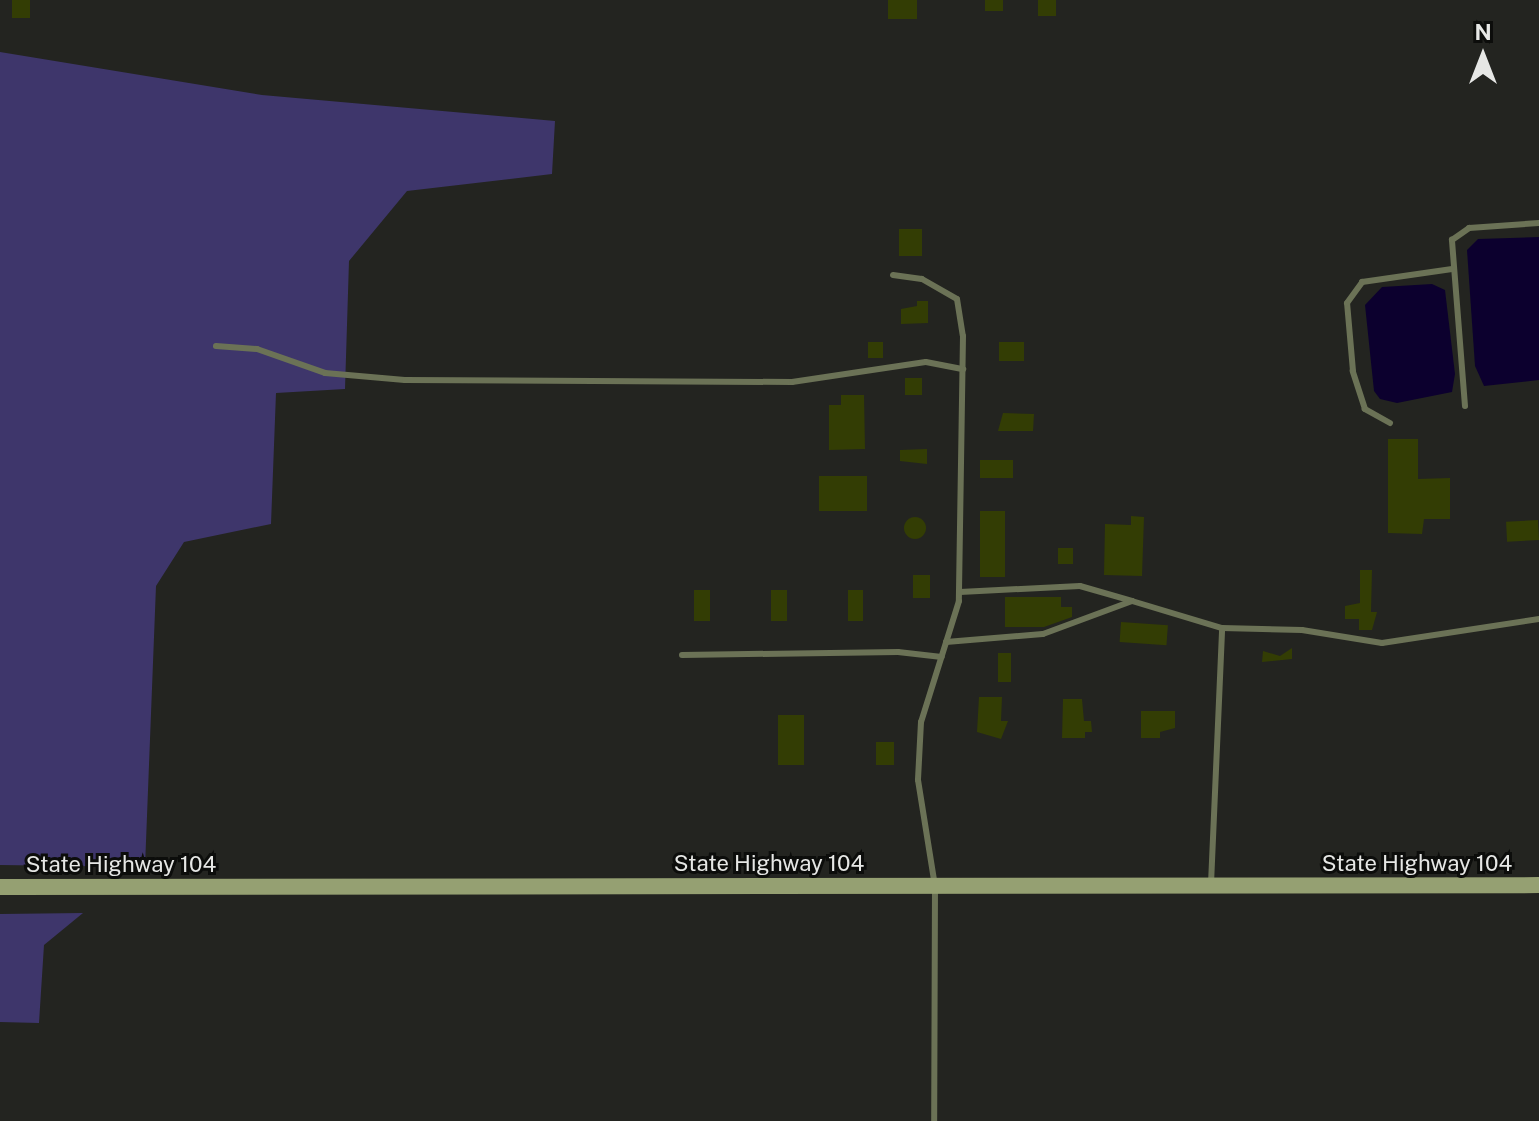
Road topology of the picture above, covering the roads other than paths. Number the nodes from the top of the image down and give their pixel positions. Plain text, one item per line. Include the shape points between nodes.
1 (1539, 223) edge
2 (1452, 269) junction
3 (893, 275) dead end
4 (216, 346) dead end
5 (963, 369) junction
6 (1465, 406) dead end
7 (1390, 423) dead end
8 (960, 592) junction
9 (1132, 601) junction
10 (1539, 619) edge
11 (1222, 628) junction
12 (946, 642) junction
13 (682, 655) dead end
14 (942, 657) junction
15 (1539, 885) edge
16 (935, 886) junction
17 (1211, 886) junction
18 (0, 887) edge
19 (934, 1121) edge

1 - 2 lane via 1469,228 1452,240
2 - 6 lane
2 - 7 lane via 1362,282 1347,303 1353,371 1365,409
3 - 5 lane via 922,279 957,299
4 - 5 lane via 257,349 325,373 405,380 792,382 926,362
5 - 8 lane
8 - 9 lane via 1080,586
8 - 12 lane
9 - 11 lane
9 - 12 lane via 1043,634
10 - 11 lane via 1382,643 1302,630
11 - 17 lane
12 - 14 lane
13 - 14 lane via 898,652
14 - 16 lane via 921,722 918,780
15 - 17 main road, State Highway 104
16 - 17 main road, State Highway 104
16 - 18 main road, State Highway 104
16 - 19 lane

